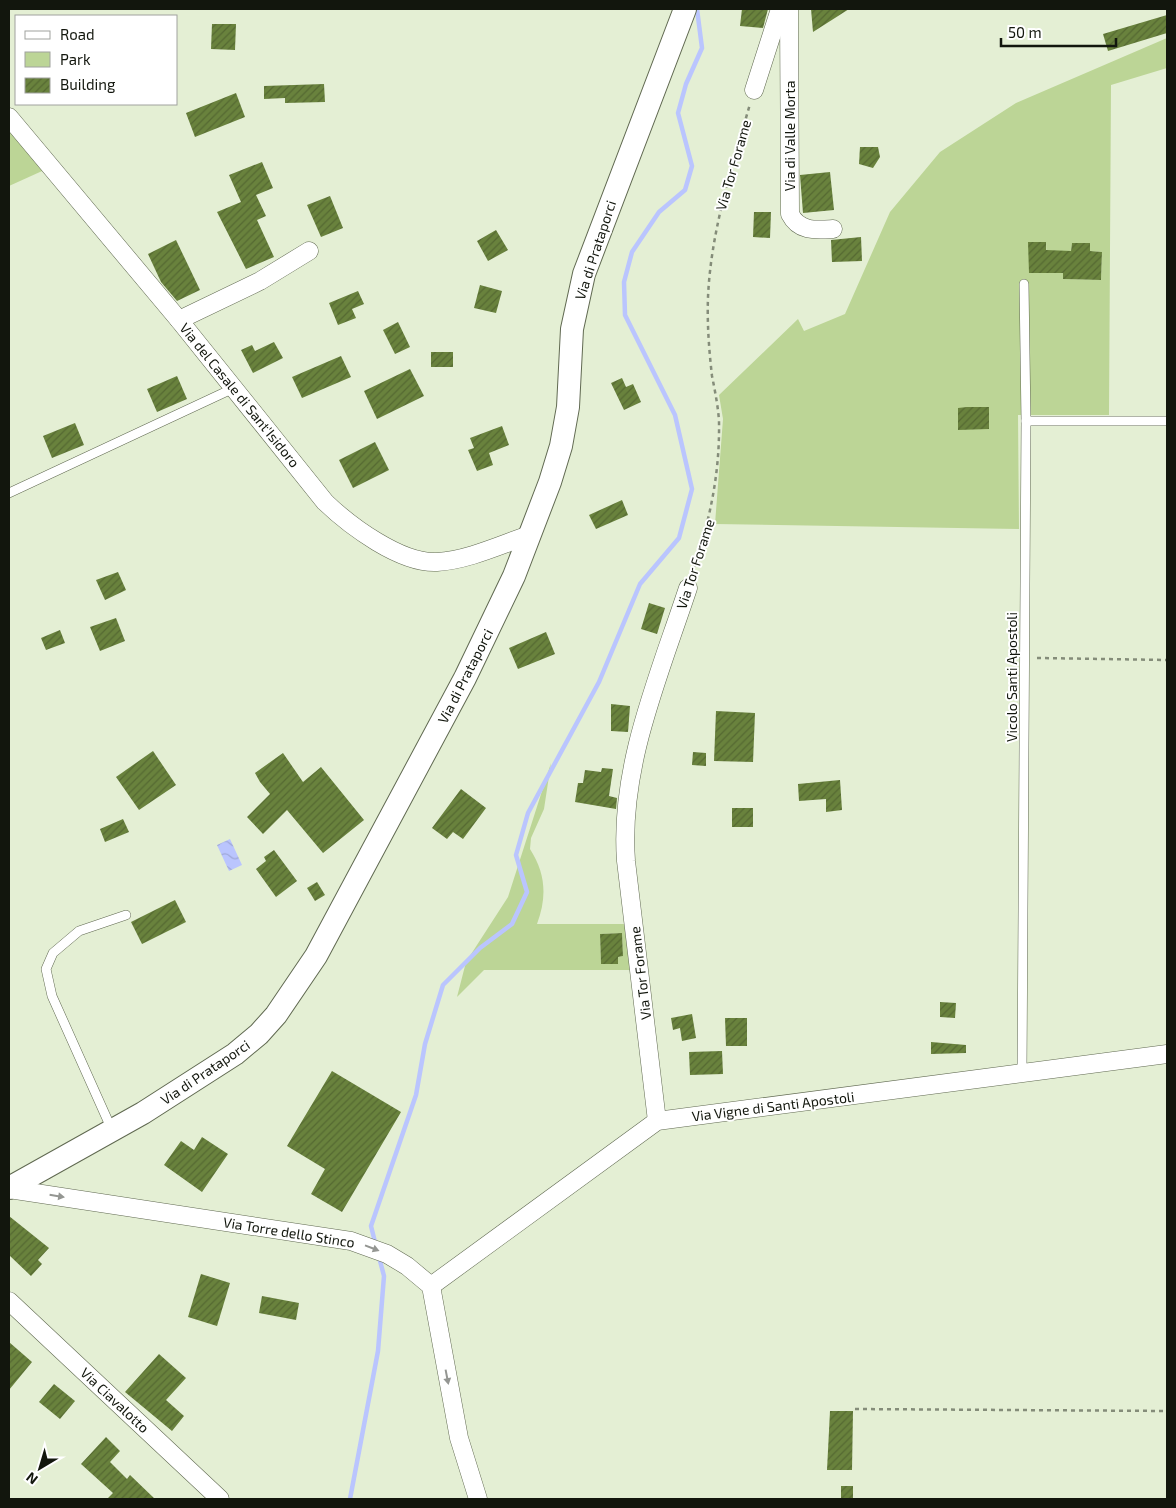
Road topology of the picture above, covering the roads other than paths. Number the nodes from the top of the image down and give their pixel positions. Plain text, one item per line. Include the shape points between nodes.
1 (684, 9) edge
2 (780, 9) edge
3 (789, 9) edge
4 (754, 90) road end
5 (9, 117) edge
6 (833, 229) dead end
7 (309, 252) dead end
8 (1024, 284) dead end
9 (179, 320) junction
10 (234, 388) junction
11 (1167, 421) edge
12 (1026, 422) junction
13 (9, 493) edge
14 (529, 536) junction
15 (688, 588) road end
16 (126, 915) dead end
17 (1167, 1054) edge
18 (1022, 1074) junction
19 (657, 1121) junction
20 (112, 1130) junction
21 (9, 1188) edge
22 (431, 1286) junction
23 (9, 1301) edge
24 (220, 1499) edge
25 (478, 1499) edge

1 - 14 street, Via di Prataporci via 584,274 572,329 563,437
2 - 4 street
3 - 6 street, Via di Valle Morta via 790,214 805,228
5 - 9 street, Via del Casale di Sant'Isidoro
7 - 9 street via 260,281
8 - 12 lane, Vicolo Santi Apostoli
9 - 10 street, Via del Casale di Sant'Isidoro
10 - 13 lane
10 - 14 street, Via del Casale di Sant'Isidoro via 325,502 356,528 399,553 426,562 446,561
11 - 12 lane
12 - 18 lane, Vicolo Santi Apostoli
14 - 20 street, Via di Prataporci via 505,597 473,662 324,942 294,992 259,1034 235,1054
15 - 19 street, Via Tor Forame via 637,743 625,827 626,861
16 - 20 lane via 79,930 53,953 46,969 52,996
17 - 18 street, Via Vigne di Santi Apostoli
18 - 19 street, Via Vigne di Santi Apostoli
19 - 22 street, Via Vigne di Santi Apostoli
20 - 21 street, Via di Prataporci
21 -> 22 street, Via Torre dello Stinco via 351,1241 388,1254
22 -> 25 street via 459,1438
23 - 24 street, Via Ciavalotto

